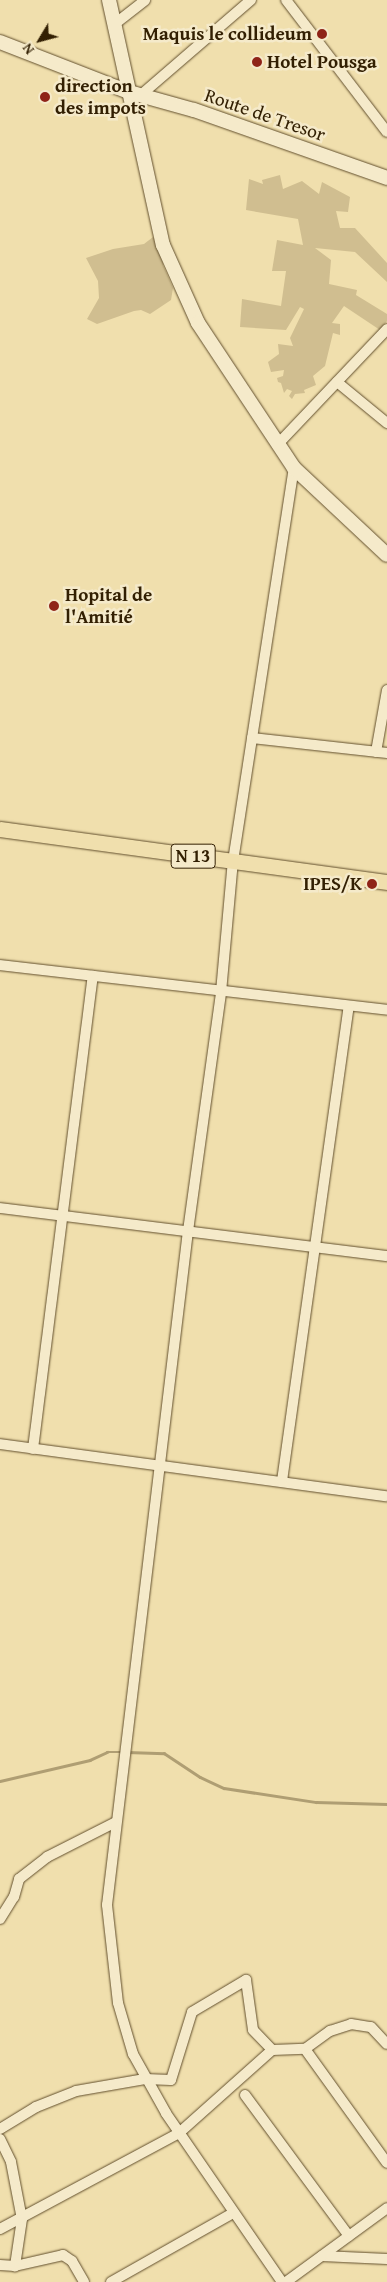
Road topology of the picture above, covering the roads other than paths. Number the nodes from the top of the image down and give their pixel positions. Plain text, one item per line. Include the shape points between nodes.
1 (110, 0) edge
2 (145, 0) edge
3 (251, 0) edge
4 (286, 0) edge
5 (116, 23) junction
6 (0, 42) edge
7 (135, 93) junction
8 (387, 132) edge
9 (387, 179) edge
10 (387, 329) edge
11 (337, 382) junction
12 (387, 423) edge
13 (277, 445) junction
14 (294, 468) junction
15 (387, 555) edge
16 (387, 690) edge
17 (252, 738) junction
18 (376, 752) junction
19 (387, 753) edge
20 (0, 829) edge
21 (233, 861) junction
22 (387, 882) edge
23 (0, 965) edge
24 (93, 976) junction
25 (221, 992) junction
26 (349, 1007) junction
27 (387, 1010) edge
28 (0, 1208) edge
29 (64, 1215) junction
30 (188, 1231) junction
31 (313, 1247) junction
32 (387, 1256) edge
33 (0, 1444) edge
34 (33, 1448) junction
35 (159, 1463) junction
36 (282, 1481) junction
37 (387, 1496) edge
38 (116, 1822) junction
39 (0, 1920) edge
40 (387, 2044) edge
41 (305, 2049) junction
42 (272, 2050) junction
43 (145, 2079) junction
44 (245, 2095) dead end
45 (0, 2129) edge
46 (180, 2134) junction
47 (0, 2139) edge
48 (387, 2163) edge
49 (387, 2208) edge
50 (233, 2213) junction
51 (22, 2219) junction
52 (0, 2229) edge
53 (349, 2236) junction
54 (322, 2256) junction
55 (387, 2259) edge
56 (0, 2265) edge
57 (15, 2266) junction
58 (84, 2282) edge
59 (111, 2282) edge
60 (282, 2282) edge
61 (286, 2282) edge

1 - 5 street
2 - 5 street
3 - 7 street
4 - 8 street
5 - 7 street
6 - 7 street, Route de Tresor
7 - 9 street, Route de Tresor
7 - 13 street via 164,246 198,323
10 - 11 street
11 - 12 street
11 - 13 street
13 - 14 street
14 - 15 street
14 - 17 street
16 - 18 street
17 - 18 street
17 - 21 street
18 - 19 street
20 - 21 main road, N 13
21 - 22 main road, N 13
21 - 25 street
23 - 24 street
24 - 25 street
24 - 29 street
25 - 26 street
25 - 30 street
26 - 27 street
26 - 31 street
28 - 29 street
29 - 30 street
29 - 34 street
30 - 31 street
30 - 35 street
31 - 32 street
31 - 36 street
33 - 34 street
34 - 35 street
35 - 36 street
35 - 38 street
36 - 37 street
38 - 39 street via 47,1857 19,1879 14,1897
38 - 43 street via 107,1905 112,1966 125,2030
40 - 41 street via 371,2027 351,2024 330,2031
41 - 42 street
41 - 48 street
42 - 43 street via 253,2030 246,1980 192,2012 171,2080
42 - 46 street
43 - 45 street via 76,2091 36,2107
43 - 46 street
44 - 53 street
46 - 50 street
46 - 51 street
47 - 51 street via 11,2162
49 - 53 street
50 - 59 street
50 - 60 street
51 - 52 street
51 - 57 street
53 - 54 street
54 - 55 street
54 - 61 street
56 - 57 street
57 - 58 street via 63,2255 72,2261

